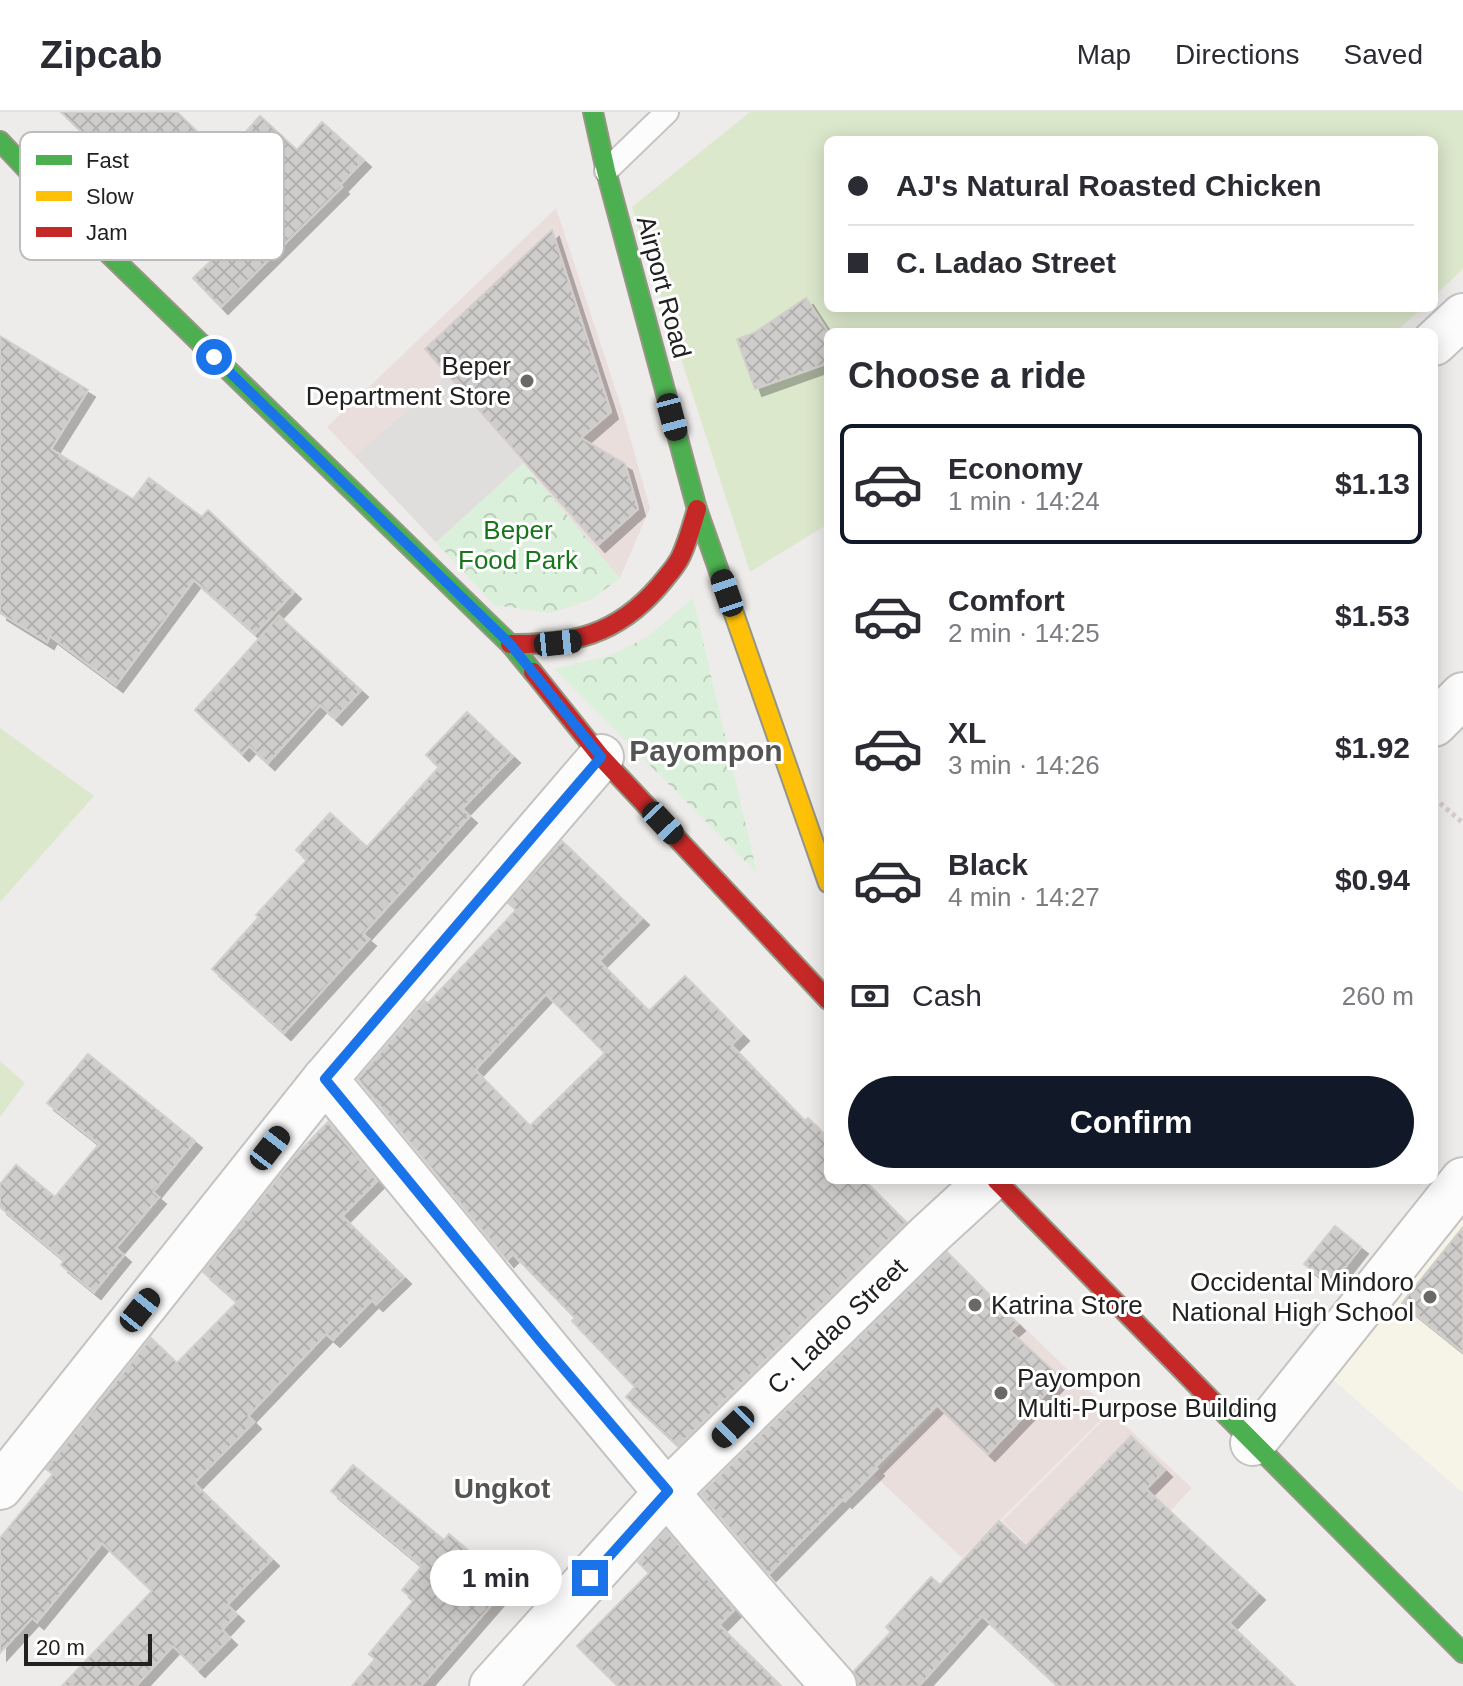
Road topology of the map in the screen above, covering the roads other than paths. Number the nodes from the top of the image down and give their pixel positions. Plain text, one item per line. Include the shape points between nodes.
1 (593, 112) edge
2 (667, 112) edge
3 (0, 141) edge
4 (20, 162) edge
5 (606, 171) junction
6 (115, 260) edge
7 (1463, 316) edge
8 (1438, 339) edge
9 (697, 509) junction
10 (510, 644) junction
11 (1463, 695) edge
12 (1438, 720) edge
13 (601, 757) junction
14 (824, 856) edge
15 (824, 996) edge
16 (325, 1079) junction
17 (1463, 1180) edge
18 (985, 1184) edge
19 (1000, 1184) edge
20 (1253, 1443) junction
21 (0, 1487) edge
22 (668, 1491) junction
23 (1463, 1653) edge
24 (492, 1686) edge
25 (834, 1686) edge

1 - 5 main road, Airport Road
2 - 5 lane
3 - 4 main road
5 - 9 main road, Airport Road
6 - 10 main road
7 - 8 street
9 - 10 main road via 681,559 647,603 580,640
9 - 14 main road, Airport Road
10 - 13 main road
11 - 12 street
13 - 15 main road
13 - 16 street
16 - 21 street
16 - 22 street
17 - 20 street
18 - 22 street, C. Ladao Street
19 - 20 main road
20 - 23 main road
22 - 24 street, C. Ladao Street
22 - 25 street

